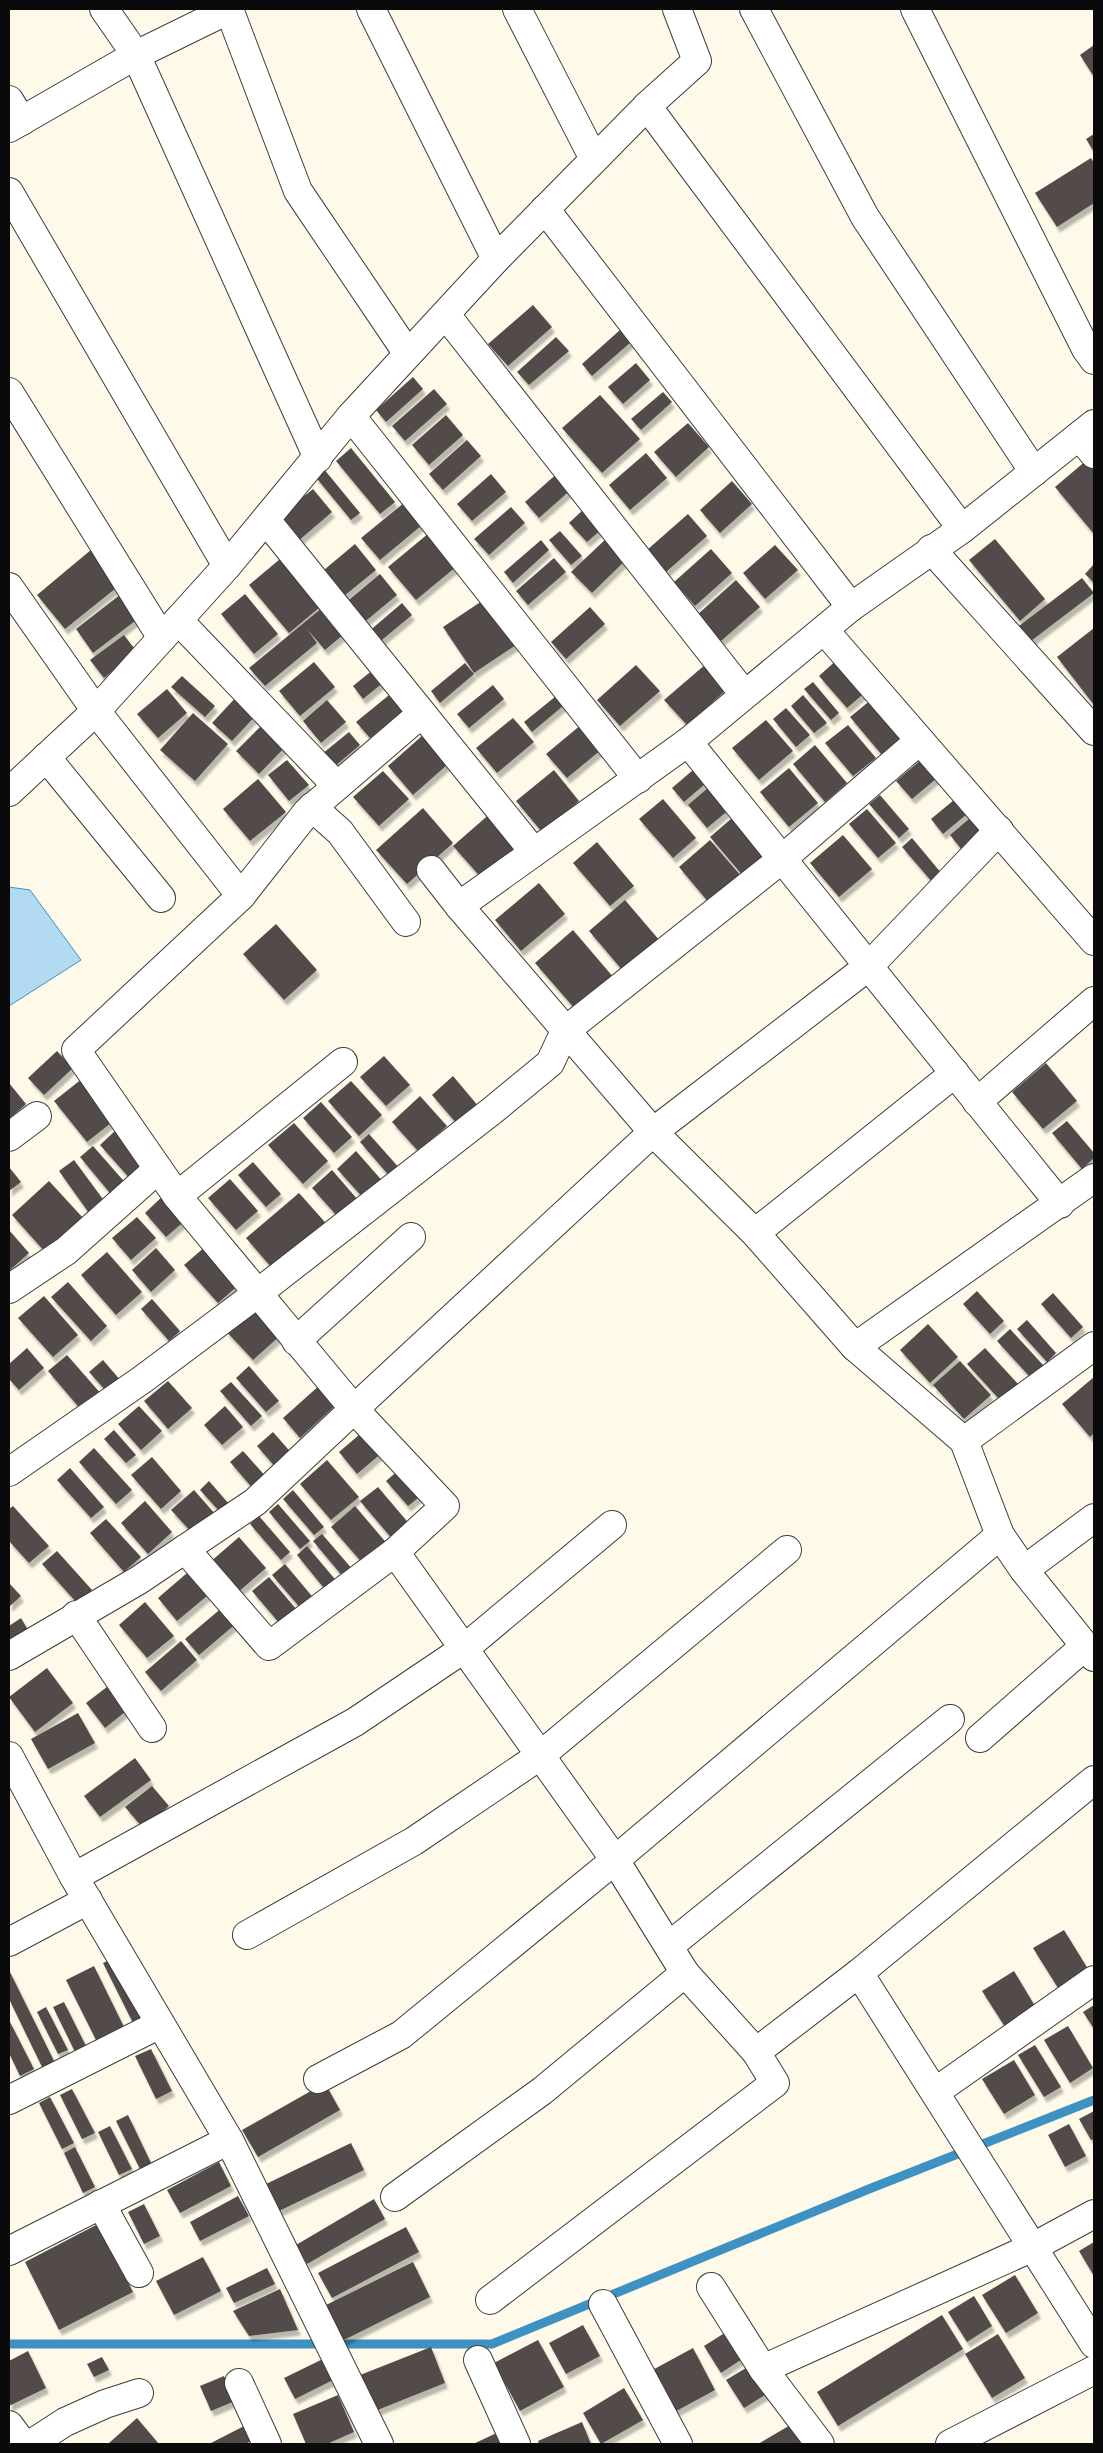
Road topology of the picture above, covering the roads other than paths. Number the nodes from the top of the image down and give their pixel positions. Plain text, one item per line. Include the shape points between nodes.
1 (104, 9) edge
2 (229, 9) edge
3 (371, 9) edge
4 (516, 9) edge
5 (677, 9) edge
6 (754, 9) edge
7 (915, 9) edge
8 (136, 55) junction
9 (647, 106) junction
10 (13, 116) edge
11 (594, 159) junction
12 (9, 192) edge
13 (545, 208) junction
14 (496, 259) junction
15 (446, 315) junction
16 (408, 354) junction
17 (1094, 360) edge
18 (9, 392) edge
19 (351, 416) junction
20 (1089, 438) edge
21 (318, 458) junction
22 (1034, 472) junction
23 (266, 520) junction
24 (962, 529) junction
25 (931, 549) junction
26 (227, 566) junction
27 (9, 587) edge
28 (851, 607) junction
29 (170, 629) junction
30 (825, 631) junction
31 (744, 694) junction
32 (96, 711) junction
33 (422, 714) junction
34 (1094, 731) edge
35 (919, 741) junction
36 (688, 742) junction
37 (46, 757) junction
38 (638, 779) junction
39 (337, 786) junction
40 (9, 792) edge
41 (312, 807) junction
42 (999, 830) junction
43 (534, 852) junction
44 (782, 860) junction
45 (430, 870) dead end
46 (241, 896) junction
47 (161, 898) dead end
48 (458, 906) junction
49 (406, 922) dead end
50 (1094, 941) edge
51 (869, 966) junction
52 (1094, 1001) edge
53 (565, 1030) junction
54 (343, 1062) dead end
55 (954, 1073) junction
56 (977, 1102) junction
57 (37, 1116) dead end
58 (653, 1132) junction
59 (9, 1136) edge
60 (158, 1169) junction
61 (1094, 1178) edge
62 (177, 1196) junction
63 (1060, 1204) junction
64 (755, 1233) junction
65 (411, 1237) dead end
66 (9, 1289) edge
67 (258, 1293) junction
68 (296, 1341) junction
69 (1094, 1346) edge
70 (855, 1347) junction
71 (354, 1409) junction
72 (964, 1442) junction
73 (9, 1472) edge
74 (1094, 1518) edge
75 (612, 1525) dead end
76 (1000, 1535) junction
77 (185, 1549) junction
78 (788, 1550) dead end
79 (395, 1552) junction
80 (1024, 1570) junction
81 (76, 1615) junction
82 (465, 1648) junction
83 (1090, 1651) edge
84 (9, 1656) edge
85 (950, 1720) dead end
86 (152, 1728) dead end
87 (980, 1738) dead end
88 (541, 1755) junction
89 (9, 1756) edge
90 (1094, 1780) edge
91 (616, 1860) junction
92 (74, 1877) junction
93 (88, 1900) junction
94 (247, 1935) dead end
95 (9, 1942) edge
96 (668, 1946) junction
97 (859, 1972) junction
98 (684, 1973) junction
99 (1094, 1980) edge
100 (160, 2024) junction
101 (756, 2052) junction
102 (318, 2079) dead end
103 (935, 2092) junction
104 (9, 2100) edge
105 (229, 2140) junction
106 (395, 2197) dead end
107 (101, 2204) junction
108 (1094, 2214) edge
109 (1033, 2247) junction
110 (9, 2251) edge
111 (139, 2273) dead end
112 (711, 2287) dead end
113 (490, 2300) dead end
114 (603, 2304) dead end
115 (1094, 2344) edge
116 (478, 2360) dead end
117 (763, 2369) junction
118 (1094, 2370) edge
119 (238, 2383) dead end
120 (139, 2393) dead end
121 (9, 2425) edge
122 (23, 2444) edge
123 (31, 2444) edge
124 (266, 2444) edge
125 (379, 2444) edge
126 (516, 2444) edge
127 (678, 2444) edge
128 (820, 2444) edge
129 (950, 2444) edge

1 - 8 street
2 - 8 street
2 - 16 street via 298,191
3 - 14 street
4 - 11 street
5 - 9 street via 697,62
6 - 22 street via 865,217
7 - 17 street
8 - 10 street
8 - 21 street
9 - 11 street
9 - 24 street
11 - 13 street
12 - 26 street
13 - 14 street
13 - 28 street
14 - 15 street
15 - 16 street
15 - 31 street
16 - 19 street
18 - 29 street
19 - 21 street
19 - 38 street
20 - 22 street
21 - 23 street
22 - 24 street
23 - 26 street
23 - 33 street
24 - 25 street
25 - 28 street
25 - 34 street
26 - 29 street
27 - 32 street
28 - 30 street
29 - 32 street
29 - 39 street
30 - 31 street
30 - 35 street
31 - 36 street
32 - 37 street
32 - 46 street
33 - 39 street
33 - 43 street
35 - 42 street
35 - 44 street
36 - 38 street
36 - 44 street
37 - 40 street
37 - 47 street
38 - 43 street
39 - 41 street
41 - 46 street
41 - 49 street via 340,832
42 - 50 street
42 - 51 street
43 - 48 street
44 - 51 street
44 - 53 street
45 - 48 street
46 - 60 street via 76,1050
48 - 53 street
51 - 55 street
51 - 58 street
52 - 56 street
53 - 58 street
53 - 67 street via 550,1063
54 - 62 street
55 - 56 street
55 - 64 street
56 - 63 street
57 - 59 street
58 - 64 street
58 - 71 street
60 - 62 street
60 - 66 street via 66,1251
61 - 63 street
62 - 67 street
63 - 70 street
64 - 70 street
65 - 68 street
67 - 68 street
67 - 73 street via 143,1379
68 - 71 street
69 - 72 street
70 - 72 street
71 - 77 street via 255,1502
71 - 79 street via 445,1506
72 - 76 street
74 - 80 street
75 - 82 street
76 - 80 street
76 - 91 street
77 - 79 street via 269,1646
77 - 81 street via 139,1580
78 - 88 street
79 - 82 street
80 - 83 street
81 - 84 street
81 - 86 street
82 - 88 street
82 - 92 street via 355,1722
83 - 87 street
85 - 96 street
88 - 91 street
88 - 94 street via 414,1840
89 - 92 street
90 - 97 street
91 - 96 street
91 - 102 street via 401,2035
92 - 93 street
93 - 95 street
93 - 100 street
96 - 98 street
97 - 101 street
97 - 103 street
98 - 101 street
98 - 106 street via 542,2091
99 - 103 street
100 - 104 street
100 - 105 street
101 - 113 street via 775,2084
103 - 109 street
105 - 107 street
105 - 125 street
107 - 110 street
107 - 111 street
108 - 109 street
109 - 115 street
109 - 117 street
112 - 117 street
114 - 127 street
116 - 126 street
117 - 128 street
118 - 129 street
119 - 124 street
120 - 123 street via 65,2422
121 - 122 street

